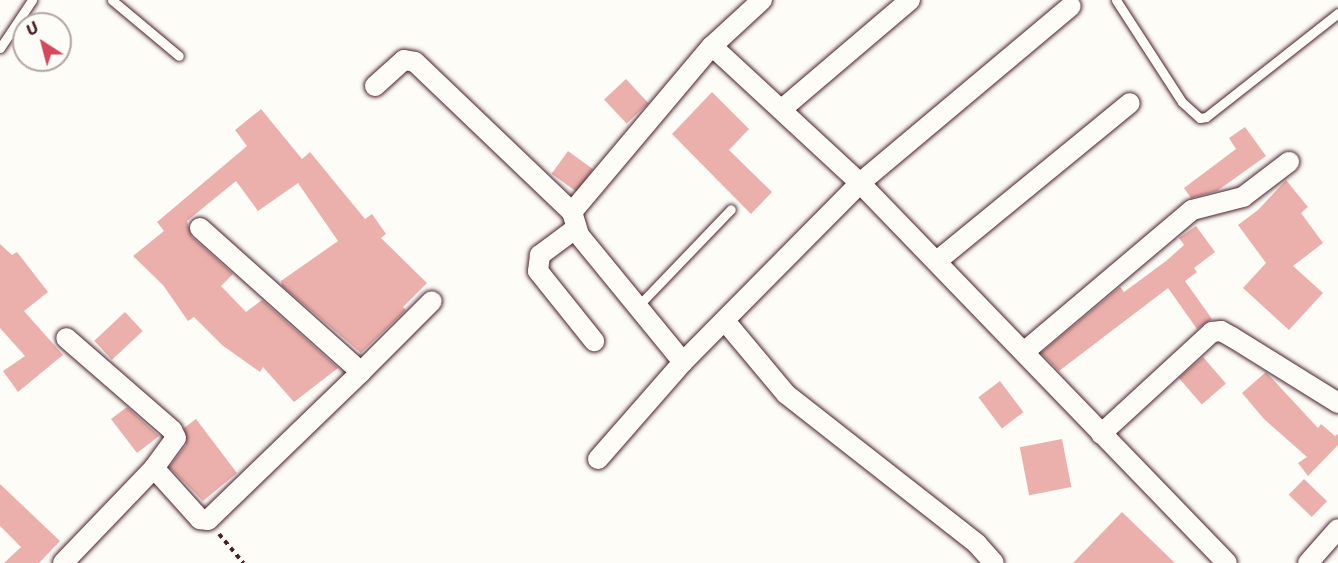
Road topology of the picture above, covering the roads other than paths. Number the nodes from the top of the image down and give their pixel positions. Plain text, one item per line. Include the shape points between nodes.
1 (32, 0) edge
2 (112, 0) edge
3 (762, 0) edge
4 (910, 0) edge
5 (1116, 0) edge
6 (1071, 6) dead end
7 (1338, 14) edge
8 (712, 46) junction
9 (0, 48) edge
10 (180, 56) dead end
11 (375, 86) dead end
12 (1130, 104) dead end
13 (782, 109) junction
14 (1289, 162) dead end
15 (860, 183) junction
16 (731, 209) dead end
17 (574, 220) junction
18 (200, 228) dead end
19 (937, 261) junction
20 (432, 301) dead end
21 (638, 306) junction
22 (725, 321) junction
23 (66, 338) dead end
24 (594, 341) dead end
25 (1024, 352) junction
26 (683, 362) junction
27 (361, 372) junction
28 (1338, 403) edge
29 (1101, 434) junction
30 (598, 459) dead end
31 (154, 468) junction
32 (1338, 529) edge
33 (63, 563) edge
34 (994, 563) edge
35 (1227, 563) edge
36 (1308, 563) edge

1 - 9 lane
2 - 10 lane
3 - 8 street
4 - 13 street
5 - 7 lane via 1182,102 1200,118
6 - 15 street
8 - 13 street
8 - 17 street
11 - 17 street via 404,60 415,62
12 - 19 street
13 - 15 street
14 - 25 street via 1243,197 1208,203 1186,214
15 - 19 street
15 - 22 street
16 - 21 lane
17 - 21 street
17 - 24 street via 540,255 538,271
18 - 27 street
19 - 25 street
20 - 27 street
21 - 26 street
22 - 26 street
22 - 34 street via 786,394 977,544
23 - 31 street via 176,434
25 - 29 street
26 - 30 street
27 - 31 street via 208,520 200,519
28 - 29 street via 1221,331 1212,332
29 - 35 street
31 - 33 street
32 - 36 street

